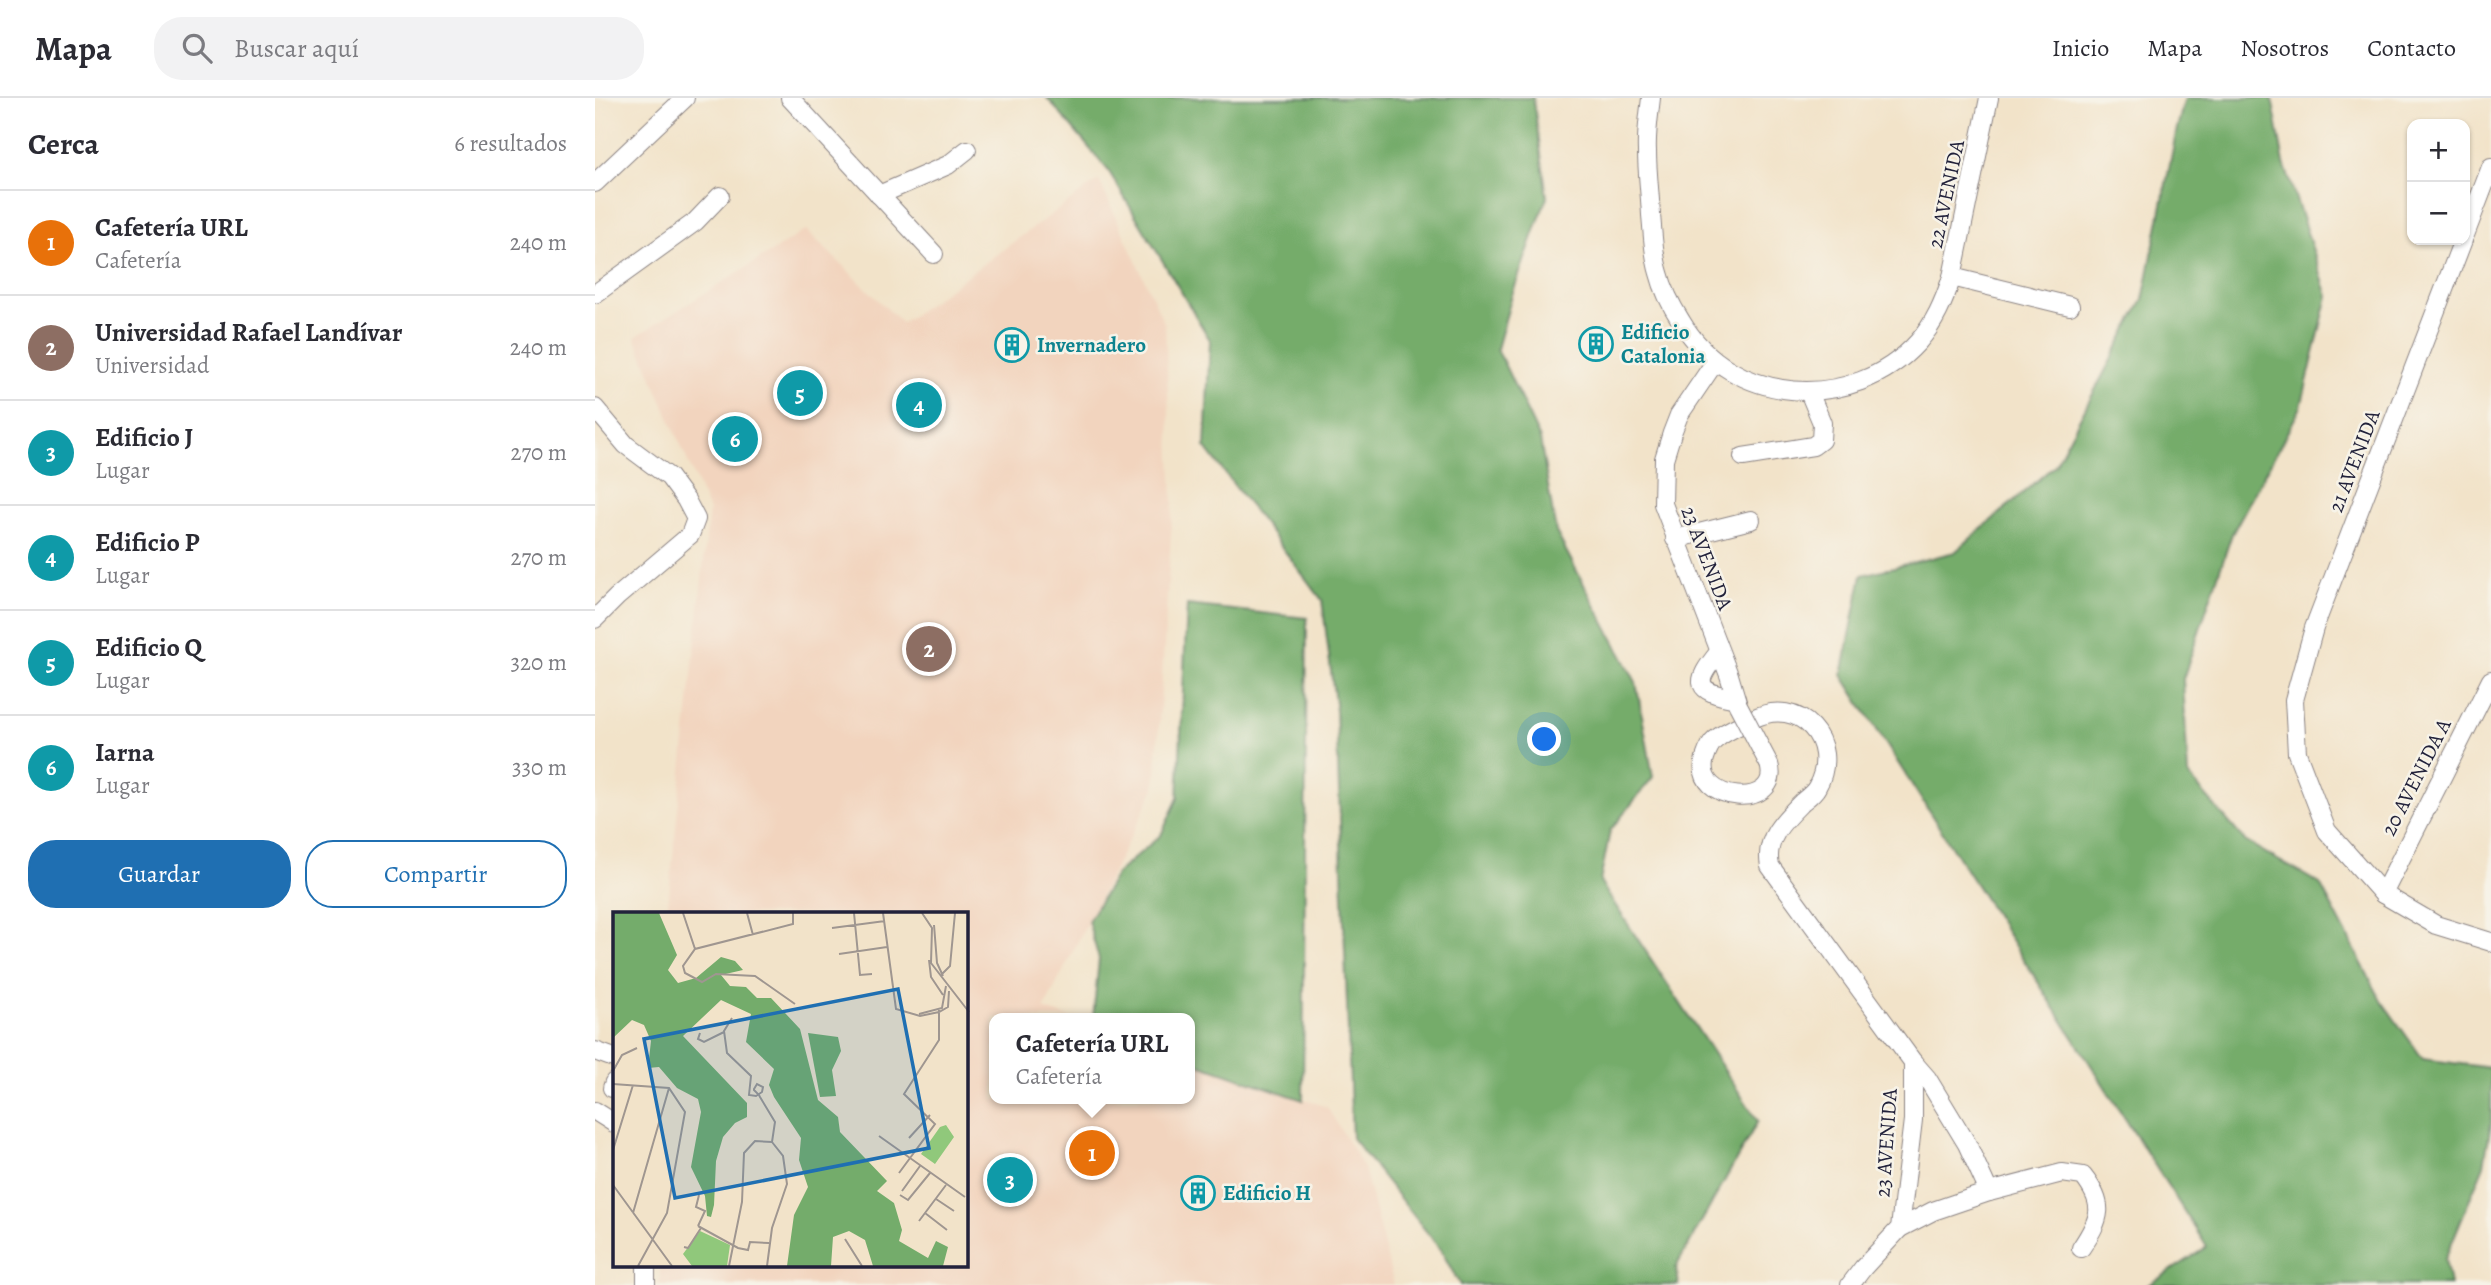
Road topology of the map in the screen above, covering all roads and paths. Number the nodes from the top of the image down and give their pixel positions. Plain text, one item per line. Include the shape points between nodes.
1 (685, 98) edge
2 (790, 98) edge
3 (1651, 98) edge
4 (1989, 98) edge
5 (967, 150) dead end
6 (2491, 167) edge
7 (595, 183) edge
8 (880, 195) junction
9 (720, 196) dead end
10 (2470, 221) edge
11 (2461, 245) edge
12 (934, 254) dead end
13 (1952, 277) junction
14 (595, 294) edge
15 (2070, 306) dead end
16 (1715, 362) junction
17 (1809, 392) junction
18 (595, 408) edge
19 (1744, 457) dead end
20 (1751, 520) dead end
21 (1675, 539) junction
22 (595, 619) edge
23 (1719, 652) junction
24 (2491, 680) edge
25 (1737, 702) junction
26 (2382, 894) junction
27 (2491, 942) edge
28 (595, 1051) edge
29 (613, 1058) edge
30 (1913, 1062) junction
31 (595, 1111) edge
32 (613, 1122) edge
33 (1989, 1192) junction
34 (1900, 1228) junction
35 (2081, 1248) dead end
36 (1850, 1285) edge

1 - 7 street
2 - 8 street
3 - 16 street via 1647,151 1659,273 1681,321
4 - 13 street, 22 AVENIDA
5 - 8 street via 948,165
6 - 10 street, 21 AVENIDA
8 - 12 street
9 - 14 street via 695,222
11 - 26 street, 21 AVENIDA via 2314,628 2294,700 2297,753 2327,831
13 - 15 street
13 - 17 street, 22 AVENIDA via 1934,321 1901,359 1858,383
16 - 17 street, 22 AVENIDA via 1759,385
16 - 21 street, 23 AVENIDA via 1679,415 1664,459 1663,505
17 - 19 street via 1822,423 1821,440 1813,446
18 - 22 street via 626,445 669,477 696,519 690,535
20 - 21 street
21 - 23 street, 23 AVENIDA
23 - 25 street, 23 AVENIDA
23 - 25 street via 1703,671 1702,685 1711,694
24 - 26 street, 20 AVENIDA A
25 - 30 street, 23 AVENIDA, bridge via 1769,764 1768,783 1760,792 1740,797 1706,780 1706,755 1713,741 1764,713 1789,713 1816,732 1825,763 1817,789 1775,832 1767,854 1770,866
26 - 27 street, 21 AVENIDA via 2436,925
28 - 29 street
30 - 33 street, 23 AVENIDA via 1967,1144
30 - 34 street, 23 AVENIDA via 1911,1142
31 - 32 street
33 - 34 street, 23 AVENIDA
33 - 35 street, 23 AVENIDA via 2062,1173 2083,1176 2099,1204 2098,1218
34 - 36 street, 23 AVENIDA

